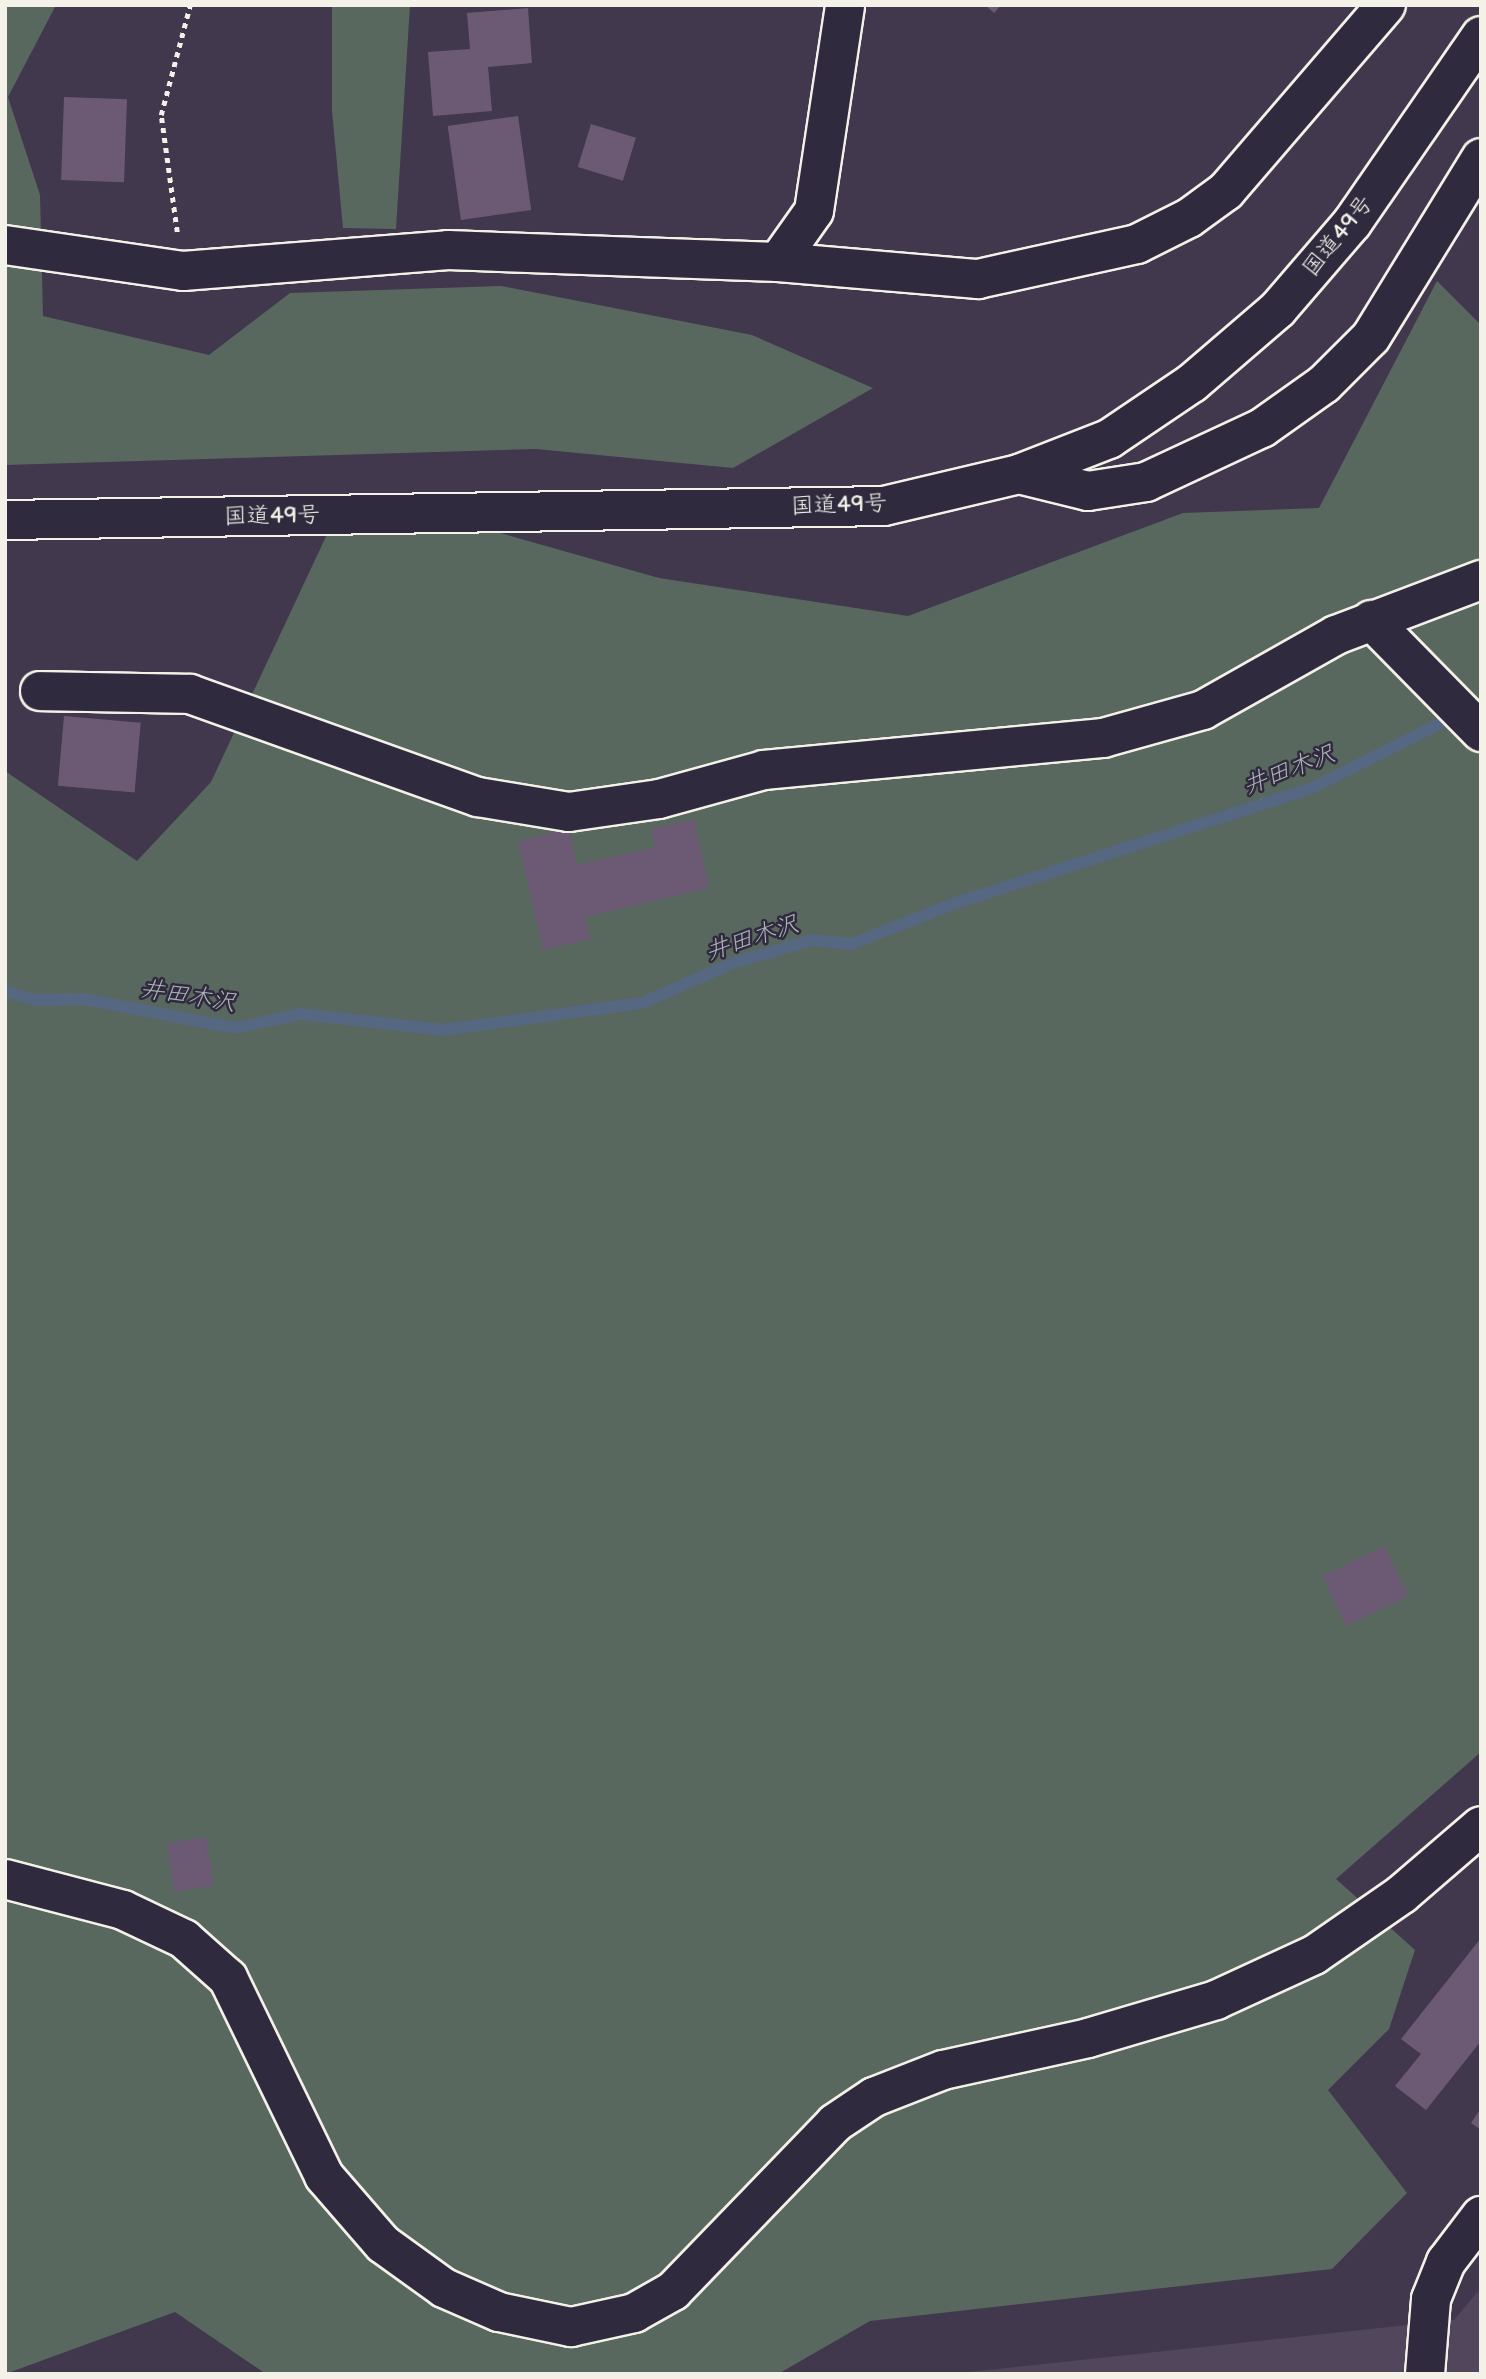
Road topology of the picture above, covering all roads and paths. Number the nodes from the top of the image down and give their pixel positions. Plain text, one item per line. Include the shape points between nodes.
1 (190, 5) edge
2 (845, 5) edge
3 (1386, 5) edge
4 (1481, 36) edge
5 (1481, 158) edge
6 (1481, 208) edge
7 (1438, 228) junction
8 (5, 245) edge
9 (778, 261) junction
10 (183, 271) junction
11 (1019, 474) junction
12 (5, 520) edge
13 (1481, 580) edge
14 (1371, 620) junction
15 (40, 691) dead end
16 (1481, 732) edge
17 (1481, 1826) edge
18 (5, 1879) edge
19 (1481, 2216) edge
20 (1425, 2374) edge

1 - 10 path via 161,115
2 - 9 main road via 814,211
3 - 9 main road via 1226,191 1137,244 978,279
4 - 11 main road, 国道49号 via 1352,223 1278,309 1192,383 1109,439
5 - 7 main road
6 - 7 main road
7 - 11 main road via 1371,337 1324,384 1262,428 1146,482 1088,491
8 - 10 main road
9 - 10 main road via 448,250
11 - 12 main road, 国道49号 via 884,506
13 - 14 main road
14 - 15 main road via 1203,710 1103,738 764,770 659,799 569,812 478,797 190,694
14 - 16 main road
17 - 18 main road via 1402,1894 1314,1955 1216,2000 1088,2038 943,2070 874,2097 835,2123 673,2291 634,2314 570,2328 499,2312 444,2288 383,2244 324,2176 228,1978 184,1939 123,1910
19 - 20 main road via 1446,2262 1431,2299

